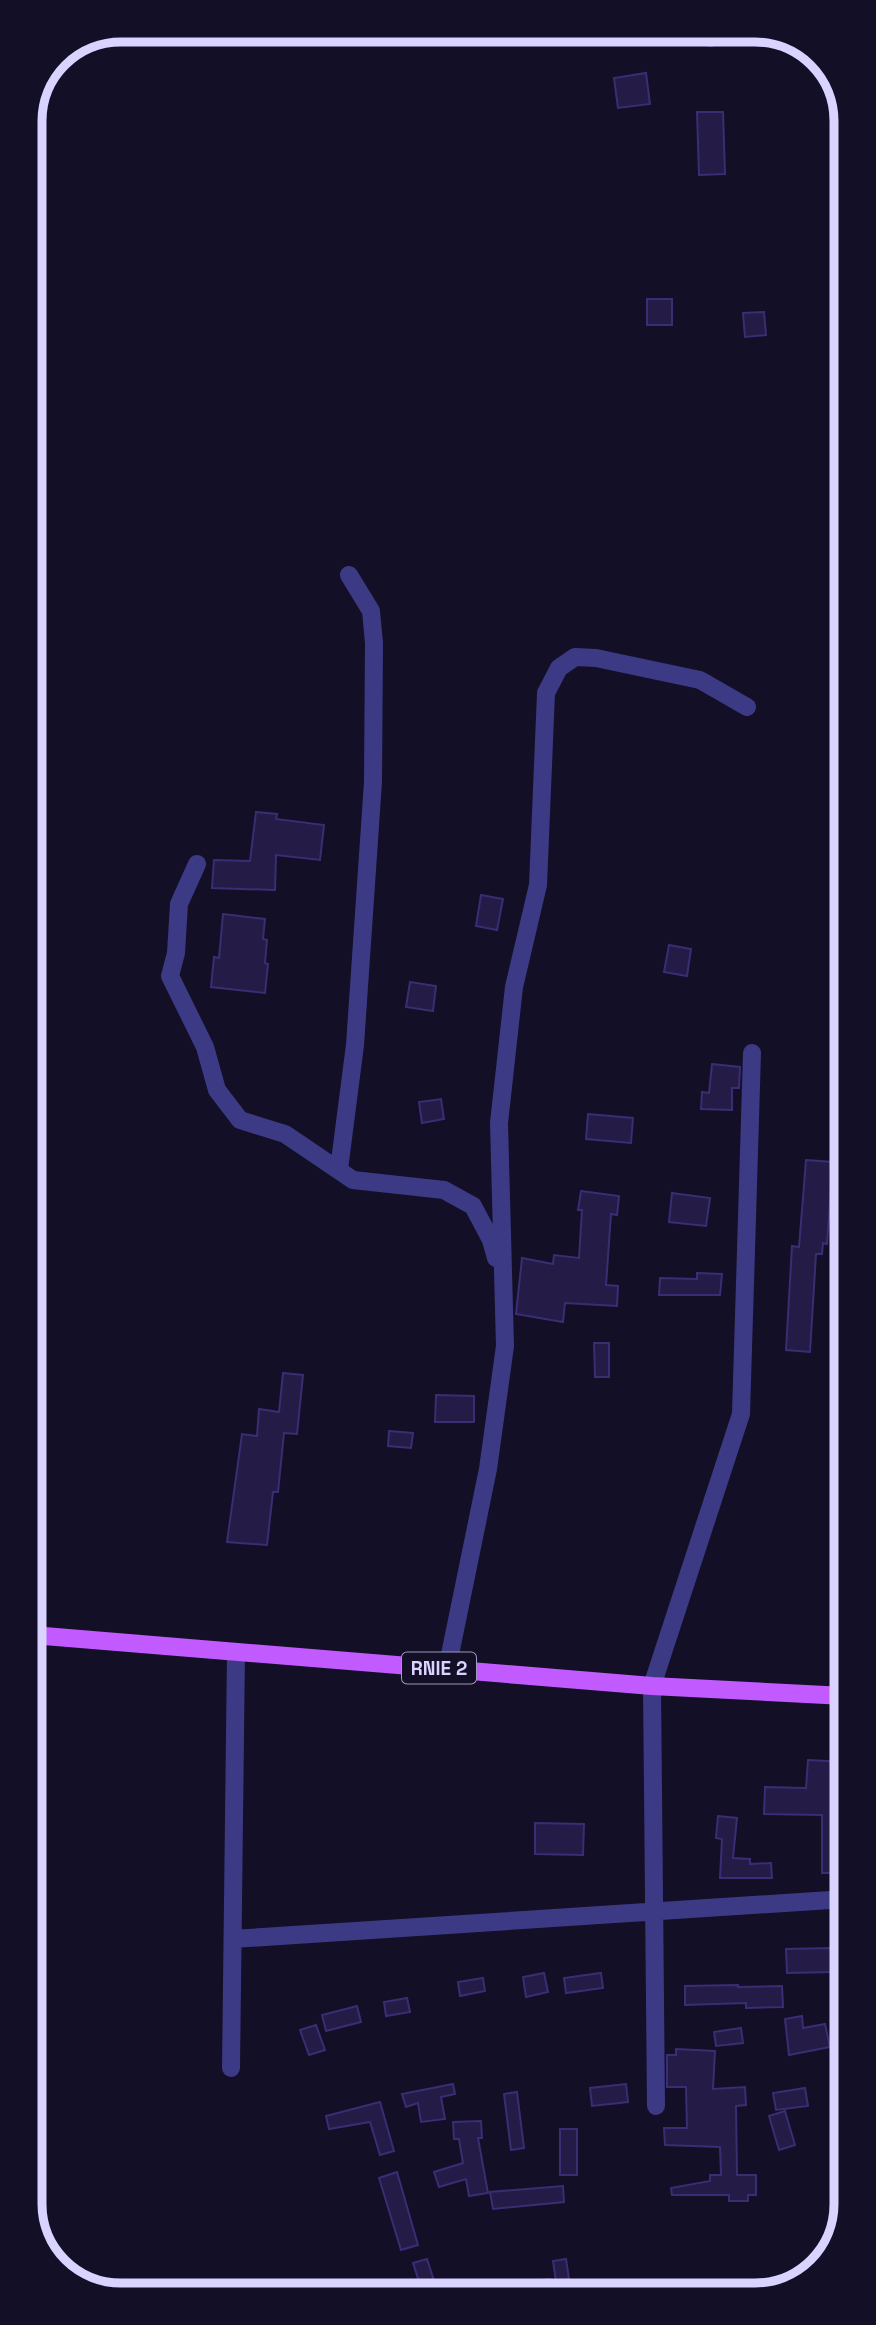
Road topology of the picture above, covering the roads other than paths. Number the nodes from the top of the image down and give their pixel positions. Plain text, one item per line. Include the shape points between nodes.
1 (349, 575) dead end
2 (747, 706) dead end
3 (197, 864) dead end
4 (752, 1053) dead end
5 (338, 1169) junction
6 (502, 1278) junction
7 (42, 1636) edge
8 (236, 1652) junction
9 (447, 1669) junction
10 (652, 1686) junction
11 (834, 1695) edge
12 (834, 1900) edge
13 (654, 1912) junction
14 (233, 1939) junction
15 (231, 2068) dead end
16 (656, 2106) dead end

1 - 5 street via 371,611 373,782 355,1045
2 - 6 street via 700,680 596,658 575,657 559,668 546,693 538,885 514,987 499,1123
3 - 5 street via 178,904 170,976 205,1047 217,1090 240,1120 285,1134
4 - 10 street via 741,1414
5 - 6 street via 353,1180 444,1190 473,1206 491,1240
6 - 9 street via 505,1346 488,1469
7 - 8 main road, RNIE 2
8 - 9 main road, RNIE 2
8 - 14 street
9 - 10 main road, RNIE 2
10 - 11 main road, RNIE 2
10 - 13 street
12 - 13 street
13 - 14 street
13 - 16 street
14 - 15 street

